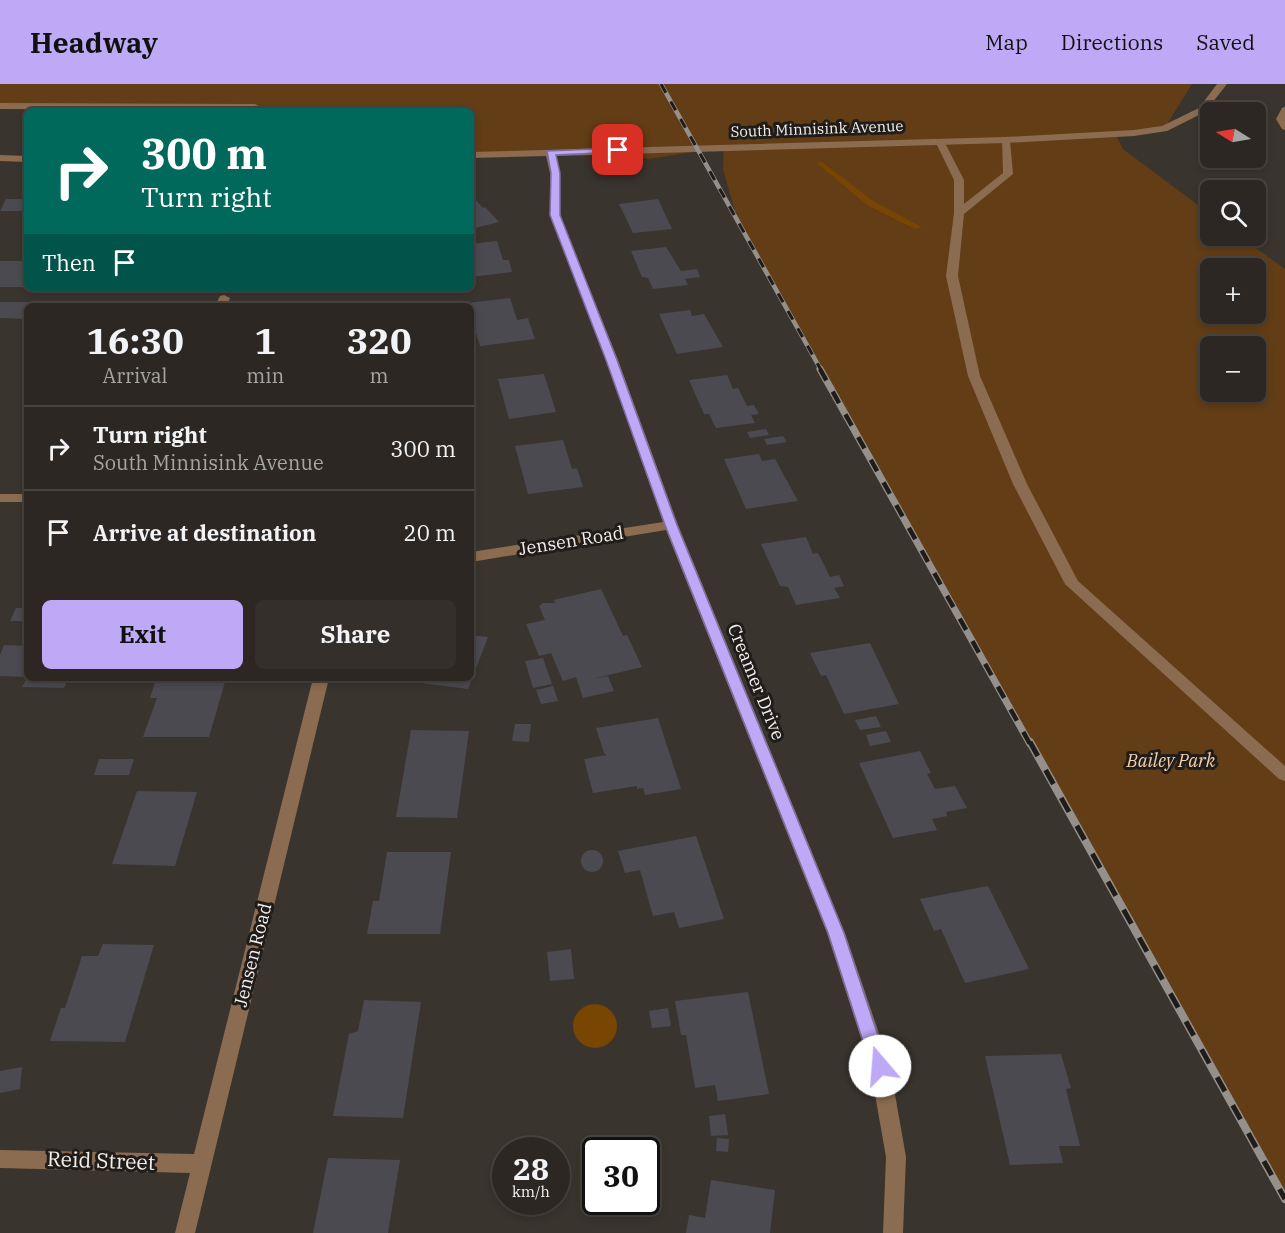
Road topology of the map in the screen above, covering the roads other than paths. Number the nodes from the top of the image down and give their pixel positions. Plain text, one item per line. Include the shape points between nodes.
1 (1222, 84) edge
2 (0, 106) edge
3 (255, 107) dead end
4 (1285, 110) edge
5 (1285, 127) edge
6 (1005, 140) junction
7 (940, 141) junction
8 (550, 153) junction
9 (474, 155) edge
10 (0, 158) edge
11 (24, 159) edge
12 (959, 213) junction
13 (0, 498) edge
14 (24, 498) edge
15 (671, 525) junction
16 (474, 557) edge
17 (320, 681) edge
18 (1285, 775) edge
19 (0, 1159) edge
20 (201, 1164) junction
21 (185, 1233) edge
22 (893, 1233) edge

1 - 6 street, South Minnisink Avenue via 1202,110 1164,129
2 - 3 street
4 - 5 street via 1281,119
6 - 7 street, South Minnisink Avenue
6 - 12 street via 1008,174
7 - 8 street, South Minnisink Avenue
7 - 12 street via 959,180
8 - 9 street, South Minnisink Avenue
8 - 15 street, Creamer Drive via 555,173 555,215
10 - 11 street
12 - 18 street via 952,276 974,376 1020,484 1072,584
13 - 14 street
15 - 16 street, Jensen Road
15 - 22 street, Creamer Drive via 836,933 880,1066 896,1157
17 - 20 street, Jensen Road
19 - 20 street, Reid Street
20 - 21 street, Jensen Road

